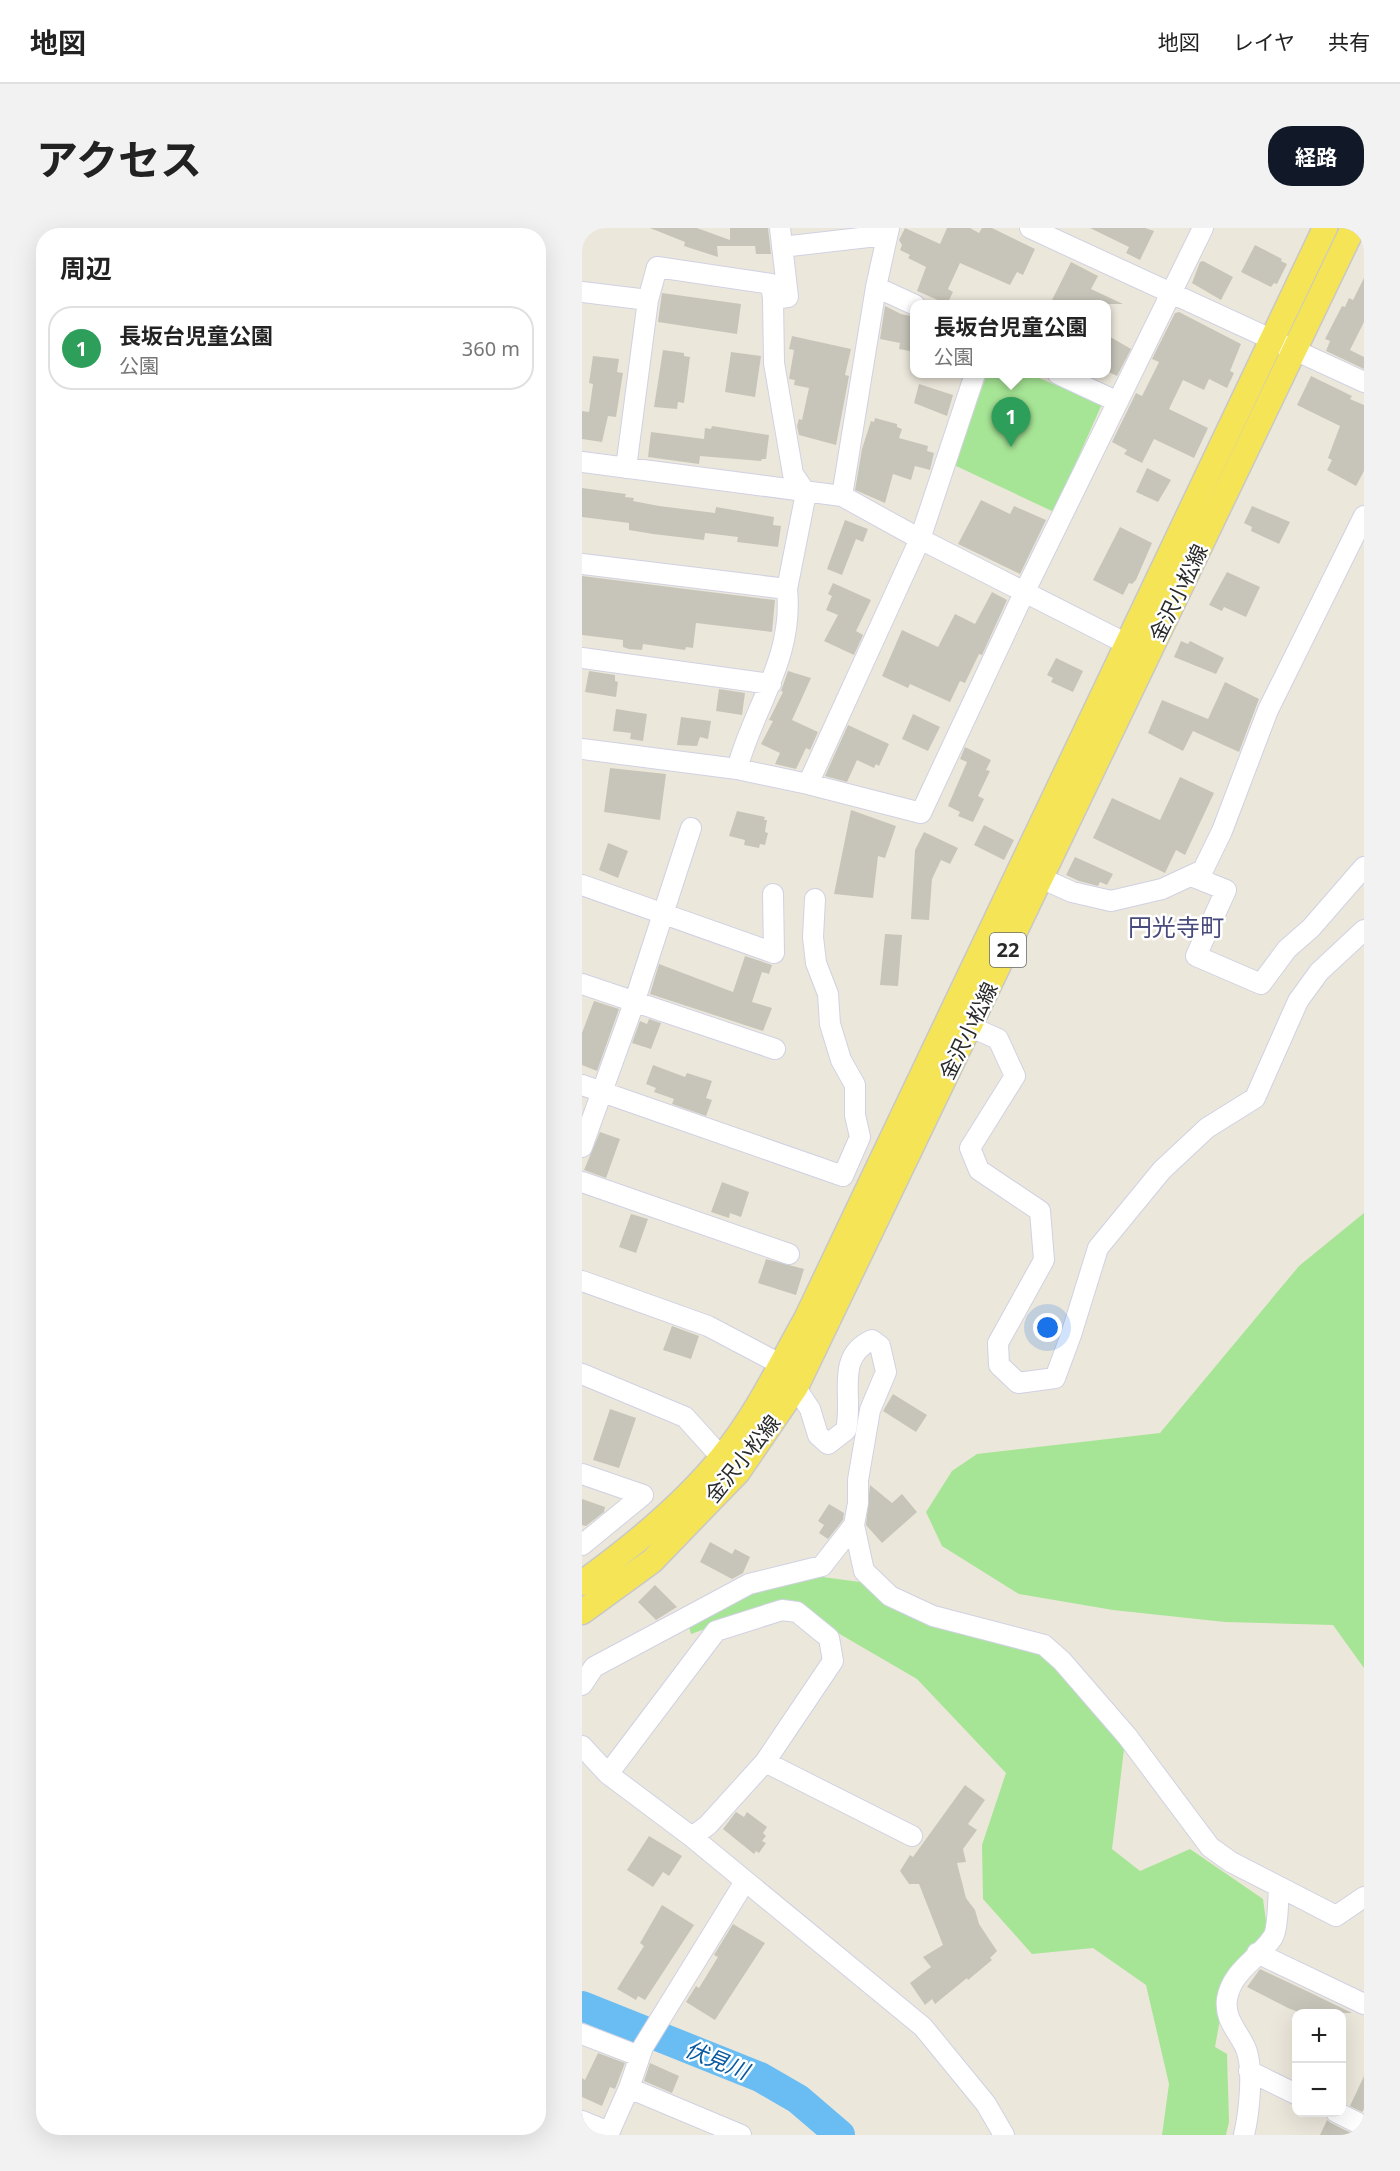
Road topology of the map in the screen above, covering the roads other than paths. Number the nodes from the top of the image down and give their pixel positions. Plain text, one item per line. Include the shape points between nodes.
1 (1030, 228) edge
2 (1203, 228) edge
3 (1325, 228) edge
4 (1353, 228) edge
5 (887, 232) edge
6 (781, 238) edge
7 (876, 287) junction
8 (582, 292) edge
9 (1172, 293) junction
10 (773, 299) junction
11 (648, 300) junction
12 (910, 303) edge
13 (1272, 338) junction
14 (1295, 350) junction
15 (974, 378) edge
16 (1067, 378) edge
17 (1364, 382) edge
18 (1118, 402) junction
19 (582, 462) edge
20 (626, 468) junction
21 (806, 493) junction
22 (842, 496) junction
23 (1364, 516) edge
24 (920, 539) junction
25 (582, 564) edge
26 (787, 589) junction
27 (1023, 593) junction
28 (1127, 644) junction
29 (582, 658) edge
30 (771, 684) junction
31 (582, 749) edge
32 (737, 769) junction
33 (807, 784) junction
34 (691, 828) dead end
35 (1364, 867) edge
36 (1191, 876) junction
37 (1043, 879) junction
38 (582, 885) edge
39 (773, 894) dead end
40 (815, 899) dead end
41 (663, 913) junction
42 (1364, 930) edge
43 (582, 984) edge
44 (634, 1003) junction
45 (972, 1027) junction
46 (775, 1048) dead end
47 (582, 1084) edge
48 (602, 1092) junction
49 (582, 1147) edge
50 (582, 1182) edge
51 (789, 1254) dead end
52 (582, 1281) edge
53 (780, 1364) junction
54 (582, 1374) edge
55 (796, 1387) junction
56 (722, 1458) junction
57 (582, 1474) edge
58 (854, 1525) junction
59 (582, 1545) edge
60 (582, 1583) edge
61 (582, 1612) edge
62 (582, 1684) edge
63 (582, 1746) edge
64 (765, 1762) junction
65 (608, 1774) junction
66 (912, 1836) dead end
67 (692, 1837) junction
68 (744, 1883) junction
69 (1279, 1888) junction
70 (1364, 1897) edge
71 (1257, 1953) junction
72 (1364, 2004) edge
73 (582, 2034) edge
74 (641, 2051) junction
75 (1249, 2071) junction
76 (629, 2088) junction
77 (1292, 2092) edge
78 (1346, 2117) edge
79 (582, 2121) edge
80 (1364, 2126) edge
81 (609, 2134) edge
82 (741, 2135) edge
83 (1004, 2135) edge
84 (1244, 2135) edge

1 - 9 street
2 - 9 street
3 - 13 main road, 金沢小松線 / 22
4 - 14 main road, 金沢小松線 / 22
5 - 6 street
5 - 7 street
6 - 10 street via 788,297
7 - 12 street
7 - 22 street
8 - 11 street
9 - 13 street
9 - 18 street
10 - 11 street via 771,284 657,267
10 - 21 street via 774,363 791,463 793,474
11 - 20 street
13 - 14 street
13 - 28 main road, 金沢小松線 / 22
14 - 17 street
14 - 37 main road, 金沢小松線 / 22
15 - 24 street
16 - 18 street
18 - 27 street
19 - 20 street
20 - 21 street
21 - 22 street
21 - 26 street
22 - 24 street
23 - 36 street via 1268,710 1222,831 1203,870
24 - 27 street
24 - 33 street
25 - 26 street
26 - 30 street via 789,615
27 - 28 street
27 - 33 street via 921,813
28 - 53 main road, 金沢小松線 / 22 via 831,1269
29 - 30 street
30 - 32 street
31 - 32 street
32 - 33 street
34 - 41 street
35 - 36 street via 1311,928 1287,949 1261,984 1196,956 1226,890
36 - 37 street via 1162,889 1111,901 1072,892
37 - 45 main road, 金沢小松線 / 22
38 - 41 street
39 - 41 street via 774,953
40 - 48 street via 816,963 828,994 830,1024 841,1060 855,1085 860,1137 843,1176
41 - 44 street
42 - 45 street via 1318,972 1298,1001 1255,1098 1207,1128 1162,1170 1098,1248 1054,1378 1018,1383 999,1365 998,1343 1044,1260 1040,1211 979,1170 970,1148 1015,1076 998,1039
43 - 44 street
44 - 46 street
44 - 48 street
45 - 55 main road, 金沢小松線 / 22
47 - 48 street
48 - 49 street
50 - 51 street
52 - 53 street via 708,1326
53 - 55 street
53 - 56 main road, 金沢小松線 / 22
54 - 56 street via 685,1417
55 - 58 street via 810,1409 818,1435 828,1444 846,1430 848,1366 853,1353 872,1340 879,1346 886,1372 863,1440
55 - 61 main road, 金沢小松線 / 22 via 771,1428 730,1480 652,1561
56 - 60 main road, 金沢小松線 / 22 via 672,1510
57 - 59 street via 643,1495
58 - 62 street via 822,1566 748,1584 594,1667
58 - 69 street via 864,1571 890,1596 933,1616 1044,1645 1127,1736 1210,1847
63 - 65 street
64 - 65 street via 833,1661 829,1638 797,1612 782,1610 716,1631
64 - 66 street
64 - 67 street via 708,1825
65 - 67 street
67 - 68 street
68 - 74 street
68 - 83 street via 922,2027 986,2104
69 - 70 street via 1336,1916
69 - 71 street via 1274,1936
71 - 72 street
71 - 75 street via 1235,1977 1227,2000 1232,2028 1246,2049
73 - 74 street
74 - 76 street
75 - 77 street
75 - 84 street
76 - 81 street
76 - 82 street
78 - 80 street
79 - 81 street

